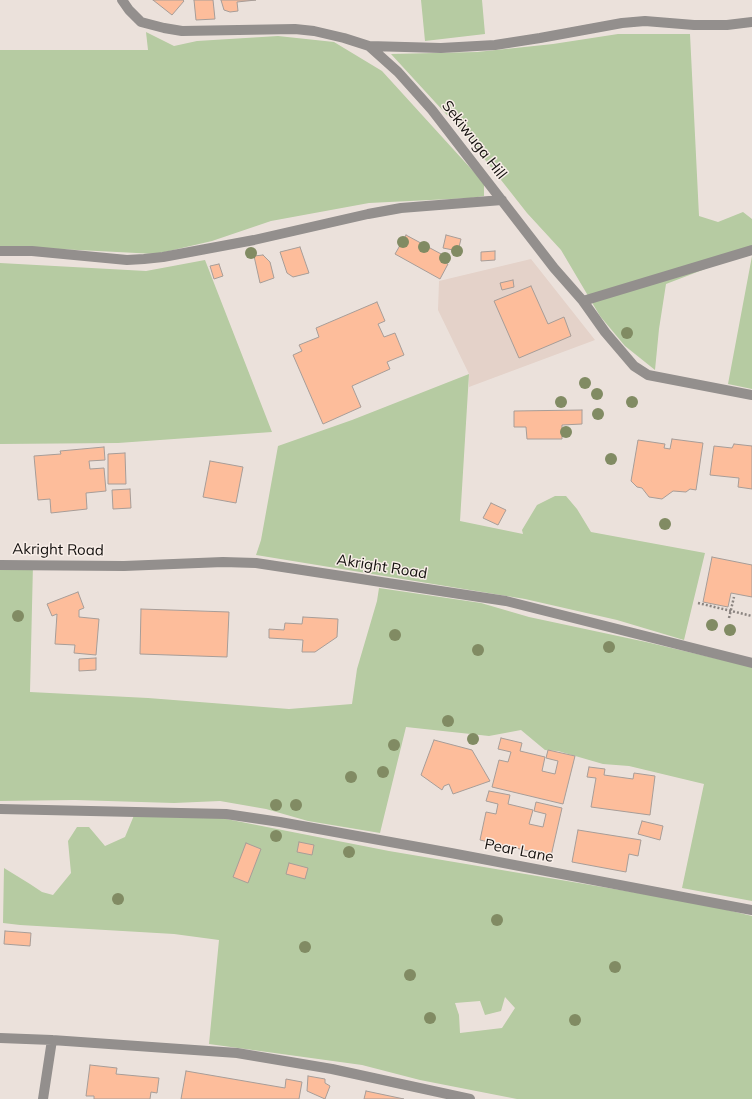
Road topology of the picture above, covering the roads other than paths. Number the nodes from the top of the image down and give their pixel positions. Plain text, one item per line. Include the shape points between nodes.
1 (122, 0) edge
2 (752, 22) edge
3 (369, 46) junction
4 (502, 200) junction
5 (752, 250) edge
6 (0, 251) edge
7 (583, 301) junction
8 (752, 395) edge
9 (0, 564) edge
10 (752, 663) edge
11 (0, 809) edge
12 (752, 910) edge
13 (0, 1038) edge
14 (52, 1040) junction
15 (43, 1099) edge
16 (470, 1099) edge

1 - 3 street, Sekiwuga Hill via 141,22 164,28 182,31 295,29 314,31
2 - 3 street via 727,25 622,23 495,45 441,48
3 - 4 street, Sekiwuga Hill via 398,72 432,110
4 - 6 street via 394,209 254,240 144,259
4 - 7 street, Sekiwuga Hill
5 - 7 street
7 - 8 street, Sekiwuga Hill via 605,332 640,371 648,375
9 - 10 street, Akright Road via 124,566 256,563 506,600
11 - 12 street, Pear Lane via 226,814 451,853
13 - 14 street
14 - 15 street
14 - 16 street via 237,1053 332,1069

